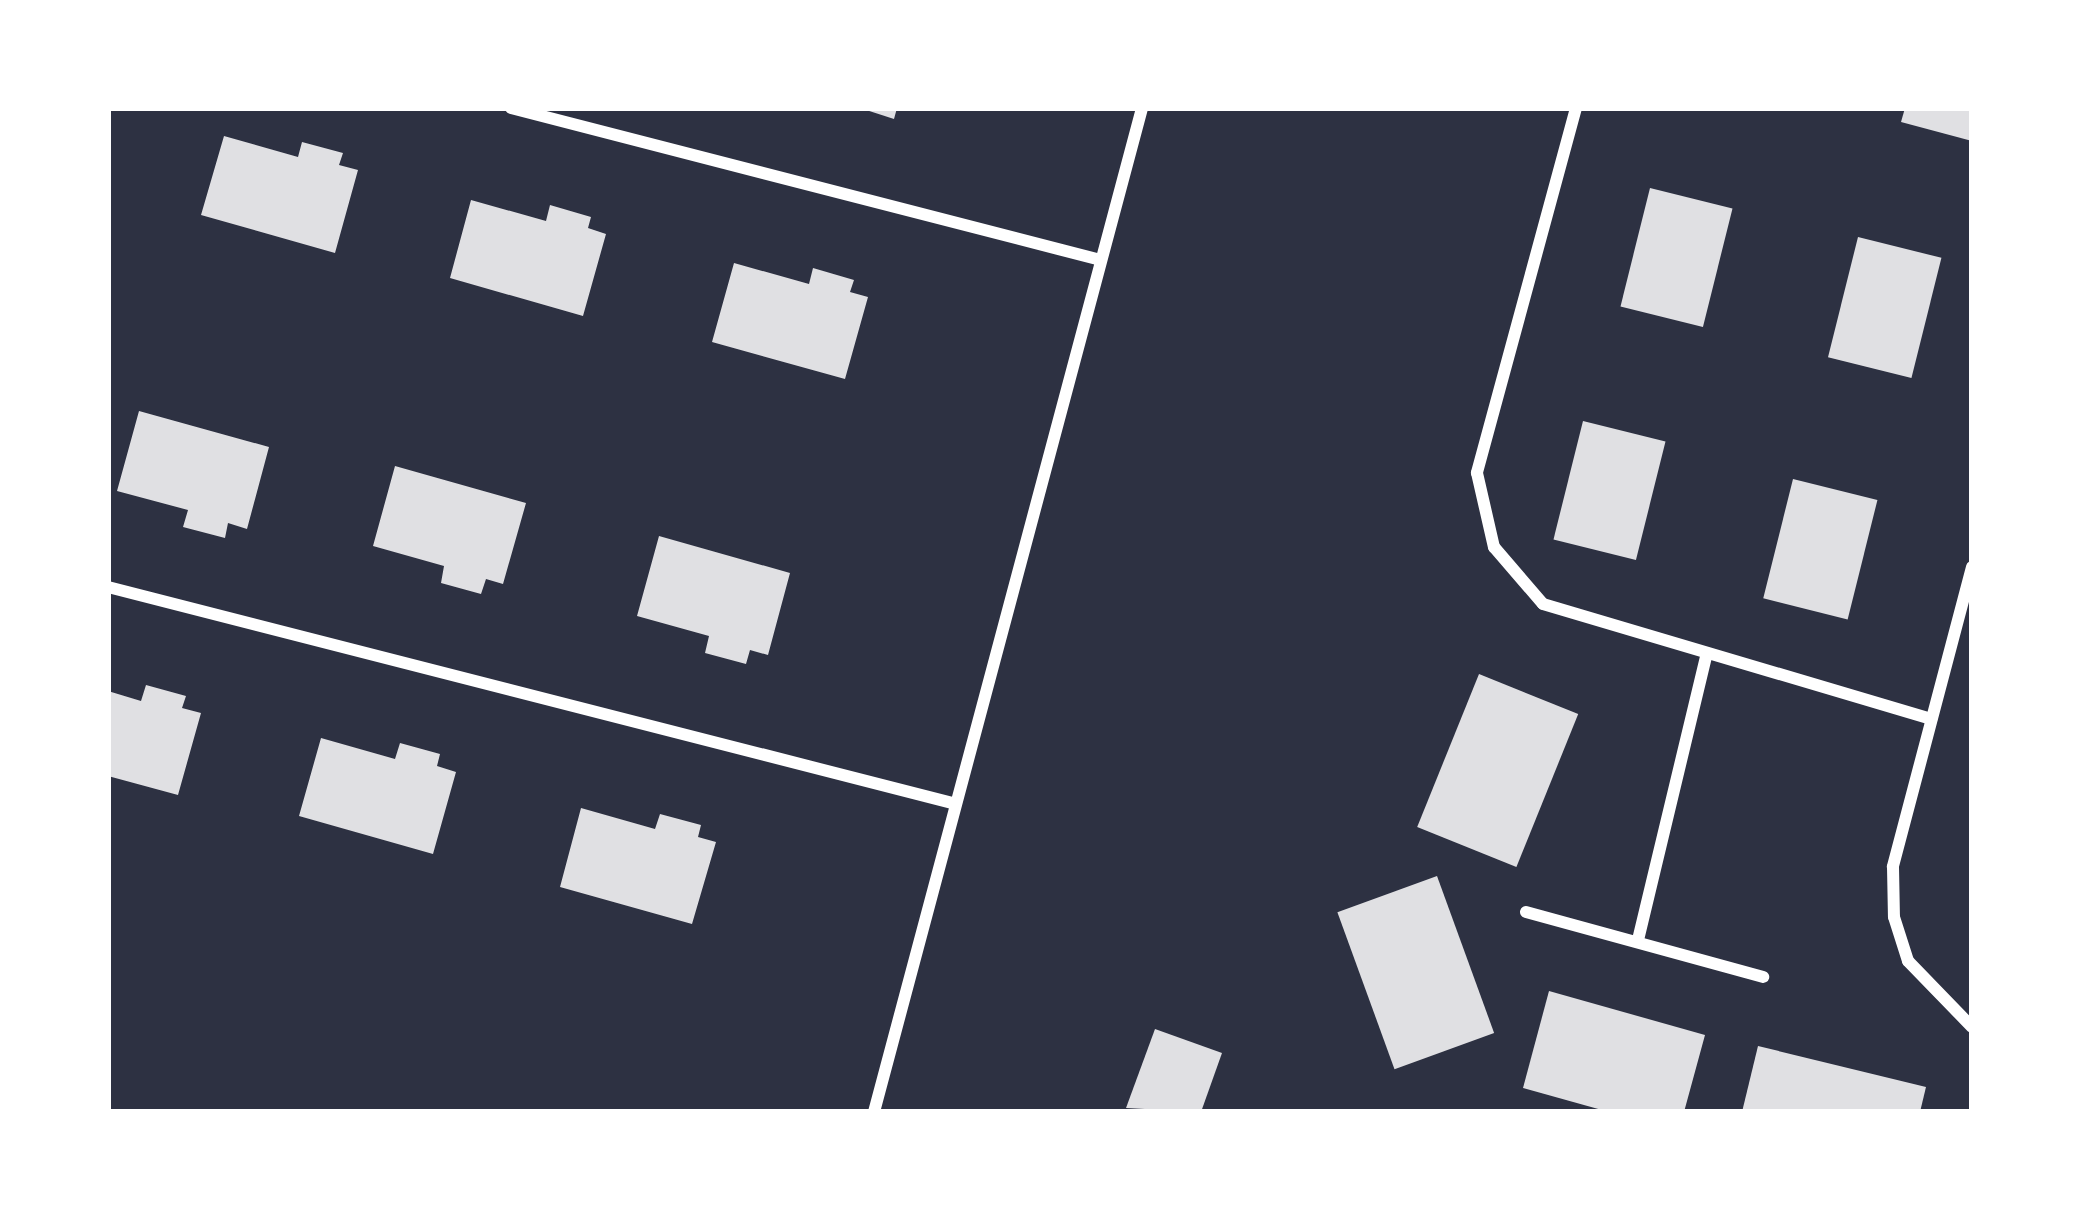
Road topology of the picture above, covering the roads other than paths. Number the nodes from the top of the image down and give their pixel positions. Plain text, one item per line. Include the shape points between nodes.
1 (511, 108) edge
2 (1142, 108) edge
3 (1576, 108) edge
4 (1101, 260) junction
5 (1972, 568) edge
6 (108, 587) edge
7 (1707, 652) junction
8 (1931, 719) junction
9 (956, 804) junction
10 (1526, 912) dead end
11 (1638, 940) junction
12 (1762, 977) dead end
13 (1972, 1027) edge
14 (874, 1112) edge

1 - 4 street
2 - 4 street
3 - 7 street via 1477,472 1494,547 1543,604
4 - 9 street
5 - 8 street
6 - 9 street
7 - 8 street
7 - 11 street
8 - 13 street via 1893,867 1894,917 1908,961
9 - 14 street
10 - 11 street
11 - 12 street

